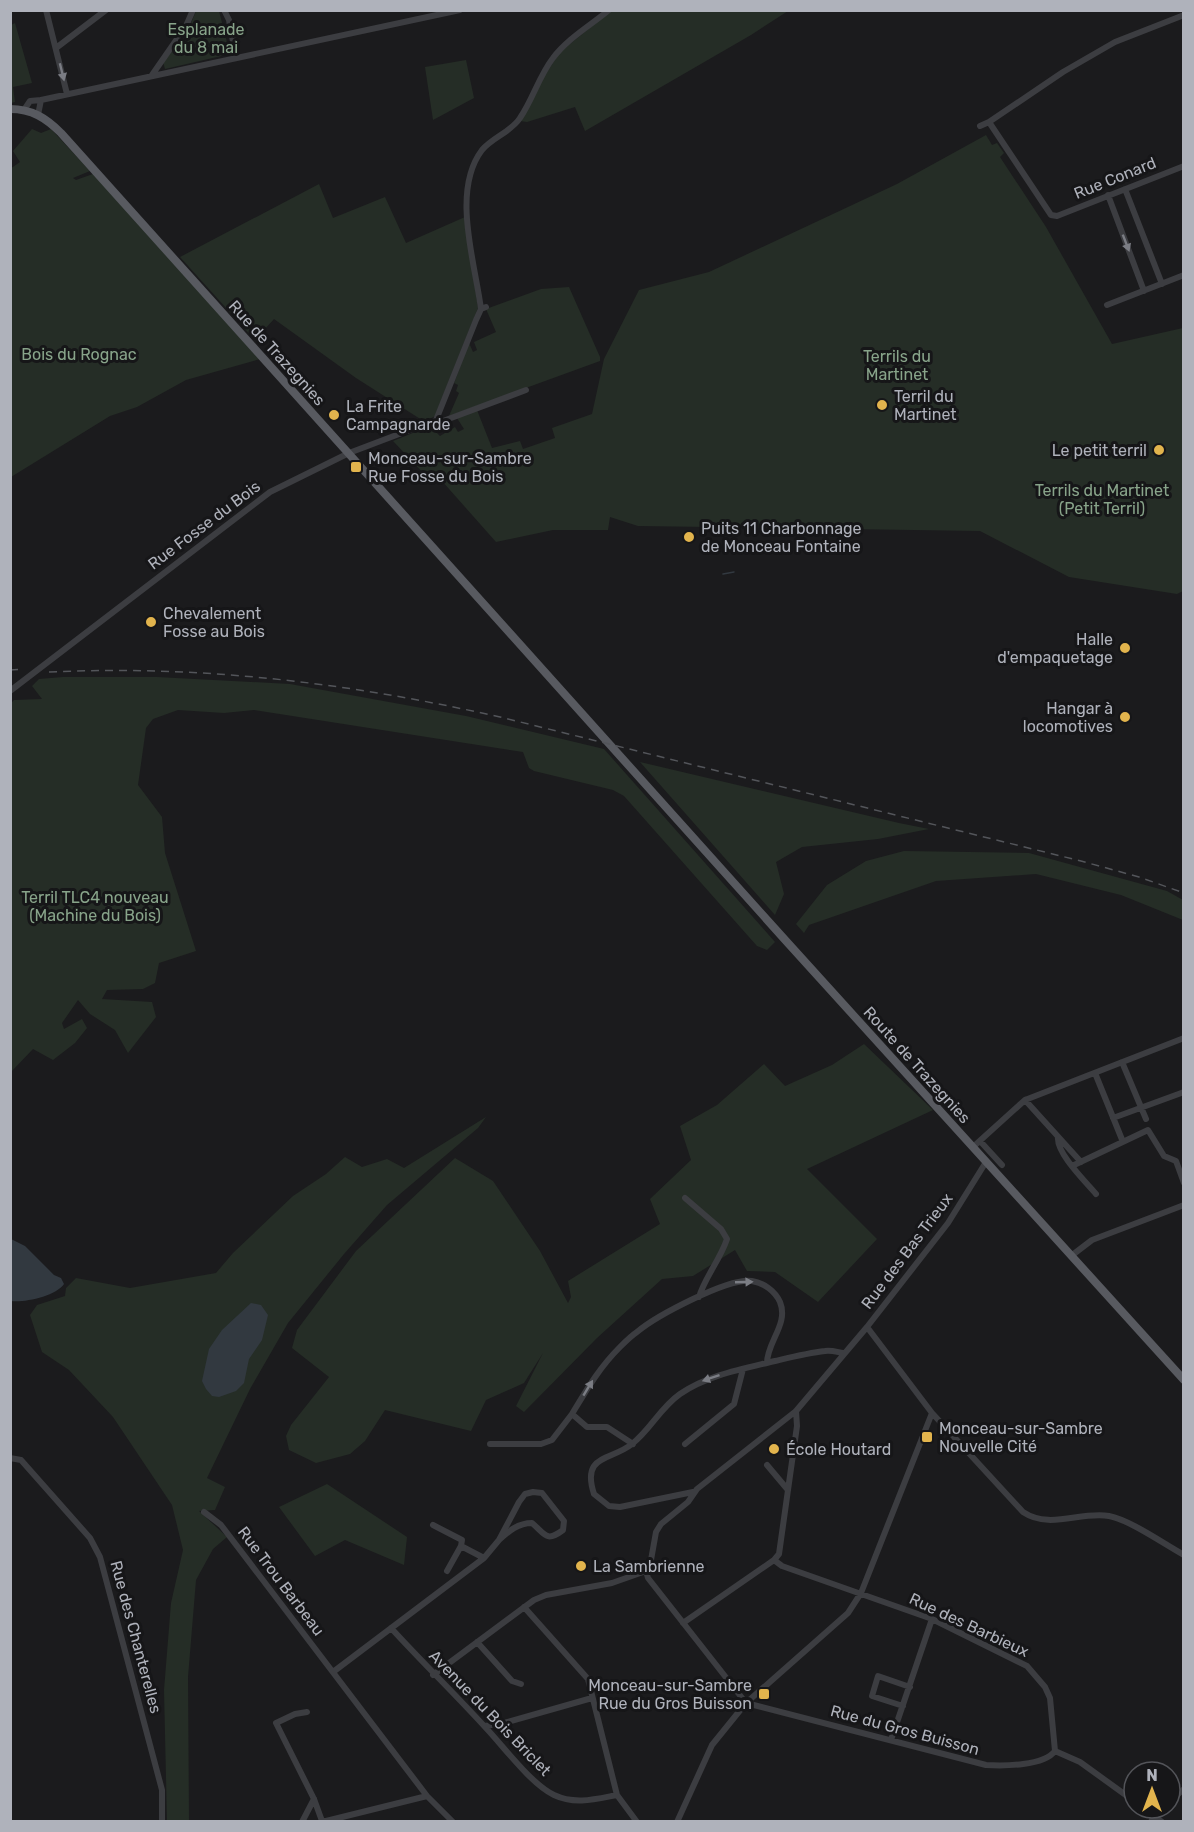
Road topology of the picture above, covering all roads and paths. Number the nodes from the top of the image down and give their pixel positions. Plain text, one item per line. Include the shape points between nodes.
1 (46, 10) edge
2 (106, 10) edge
3 (193, 10) edge
4 (225, 10) edge
5 (460, 10) edge
6 (609, 10) edge
7 (1184, 15) edge
8 (56, 48) junction
9 (236, 58) junction
10 (152, 75) junction
11 (68, 94) junction
12 (41, 100) junction
13 (10, 109) edge
14 (24, 110) junction
15 (38, 115) junction
16 (989, 122) junction
17 (980, 126) dead end
18 (1184, 166) edge
19 (1125, 189) junction
20 (1108, 195) junction
21 (1184, 275) edge
22 (1162, 284) junction
23 (1144, 291) junction
24 (1107, 305) dead end
25 (526, 390) dead end
26 (436, 420) junction
27 (349, 453) junction
28 (10, 691) edge
29 (631, 768) joint
30 (1184, 1038) edge
31 (1122, 1062) junction
32 (1095, 1072) junction
33 (1184, 1092) edge
34 (1025, 1100) junction
35 (1141, 1107) junction
36 (1113, 1119) junction
37 (1146, 1119) dead end
38 (1058, 1137) junction
39 (980, 1141) junction
40 (1122, 1142) junction
41 (973, 1147) junction
42 (986, 1162) junction
43 (1081, 1162) junction
44 (1002, 1165) dead end
45 (1072, 1166) junction
46 (1184, 1183) edge
47 (1096, 1194) dead end
48 (685, 1198) dead end
49 (1184, 1205) edge
50 (1071, 1256) junction
51 (699, 1297) junction
52 (867, 1327) junction
53 (843, 1353) junction
54 (767, 1363) junction
55 (743, 1369) junction
56 (1184, 1380) edge
57 (796, 1411) junction
58 (932, 1413) junction
59 (572, 1414) junction
60 (490, 1444) dead end
61 (633, 1444) junction
62 (685, 1444) dead end
63 (10, 1458) edge
64 (767, 1464) dead end
65 (788, 1490) junction
66 (693, 1492) junction
67 (204, 1512) dead end
68 (513, 1512) junction
69 (525, 1523) junction
70 (433, 1525) dead end
71 (499, 1540) junction
72 (461, 1543) junction
73 (1184, 1555) edge
74 (484, 1558) junction
75 (774, 1560) junction
76 (447, 1571) dead end
77 (646, 1571) junction
78 (861, 1593) junction
79 (524, 1607) junction
80 (932, 1619) junction
81 (683, 1623) junction
82 (391, 1628) junction
83 (477, 1642) junction
84 (333, 1672) junction
85 (433, 1675) junction
86 (521, 1684) dead end
87 (909, 1687) junction
88 (592, 1698) junction
89 (746, 1703) junction
90 (903, 1706) junction
91 (307, 1712) dead end
92 (485, 1726) junction
93 (891, 1740) junction
94 (1055, 1751) junction
95 (1122, 1792) edge
96 (617, 1795) junction
97 (427, 1796) junction
98 (314, 1799) junction
99 (162, 1821) edge
100 (302, 1821) edge
101 (322, 1821) edge
102 (453, 1821) edge
103 (637, 1821) edge
104 (677, 1821) edge

1 - 8 street
2 - 8 street
3 - 10 street
4 - 9 street
5 - 9 street
6 - 26 street via 553,58 519,120 483,148 472,170 466,187 466,207 483,308
7 - 16 street via 1115,42 1084,59
8 -> 11 street
9 - 10 street
10 - 11 street
11 - 12 street
12 - 14 street via 30,101
12 - 15 street
13 - 14 main road, Rue de Trazegnies
14 - 15 main road, Rue de Trazegnies
15 - 27 main road, Rue de Trazegnies via 65,138
16 - 17 street
16 - 20 street, Rue Conard via 1047,212 1057,216
18 - 19 street, Rue Conard
19 - 20 street, Rue Conard
19 - 22 street
20 -> 23 street
21 - 22 street
22 - 23 street
23 - 24 street
25 - 26 street, Rue Fosse du Bois via 444,421
26 - 27 street, Rue Fosse du Bois
27 - 28 street, Rue Fosse du Bois via 258,500
27 - 29 main road, Rue de Trazegnies
29 - 41 main road, Route de Trazegnies
30 - 31 street
31 - 32 street
31 - 35 street
32 - 34 street
32 - 36 street
33 - 35 street
34 - 38 street
34 - 39 street
35 - 36 street
35 - 37 street
36 - 40 street
38 - 43 street
38 - 45 street via 1057,1143
39 - 41 street
39 - 44 street
40 - 43 street
40 - 46 street via 1148,1130 1164,1156 1176,1161
41 - 42 main road, Route de Trazegnies
42 - 50 main road, Route de Trazegnies
42 - 52 street, Rue des Bas Trieux via 948,1223
43 - 45 street
45 - 47 street
48 - 51 street via 727,1239
49 - 50 street via 1092,1240
50 - 56 main road, Route de Trazegnies
51 -> 54 street via 740,1281 765,1285 774,1293 782,1318
59 -> 51 street via 598,1370 637,1331
52 - 53 street, Rue des Bas Trieux
52 - 58 street
53 - 54 street via 828,1351
53 - 57 street, Rue des Bas Trieux
54 - 55 street
55 -> 61 street via 703,1380 680,1394 660,1410
55 - 62 street via 734,1404
57 - 65 street
57 - 66 street, Rue des Bas Trieux
58 - 73 street via 1032,1518 1108,1516
58 - 78 street
59 - 60 street via 552,1440 541,1444
59 - 61 street via 588,1427 607,1427
61 - 66 street via 620,1453 608,1455 594,1468 591,1485 601,1501 620,1507
63 - 99 street, Rue des Chanterelles via 21,1460 90,1538 100,1557 162,1790
64 - 65 street
65 - 75 street via 781,1546
66 - 77 street, Rue des Bas Trieux via 688,1502 656,1532
67 - 84 street, Rue Trou Barbeau via 221,1525
68 - 69 street via 516,1519
68 - 69 street via 525,1494 542,1493 564,1521 562,1530 548,1537 532,1523
68 - 71 street
69 - 71 street
70 - 72 street
71 - 74 street
72 - 74 street
72 - 76 street
74 - 82 street
75 - 78 street, Rue des Barbieux
75 - 81 street
77 - 79 street via 612,1583 546,1594
77 - 81 street
78 - 80 street, Rue des Barbieux
78 - 89 street via 848,1613
79 - 83 street
79 - 88 street via 588,1679
80 - 87 street
80 - 94 street, Rue des Barbieux via 1020,1661 1037,1676 1050,1698
81 - 89 street
82 - 84 street
82 - 85 street, Avenue du Bois Briclet
83 - 85 street
83 - 86 street via 512,1681
84 - 97 street, Rue Trou Barbeau
85 - 92 street, Avenue du Bois Briclet
87 - 90 street
87 - 90 street via 878,1676 872,1696
88 - 92 street
88 - 96 street
89 - 93 street, Rue du Gros Buisson
89 - 104 street via 712,1745
90 - 93 street
91 - 98 street via 276,1723
92 - 96 street, Avenue du Bois Briclet via 535,1782 555,1796 580,1801
93 - 94 street, Rue du Gros Buisson via 986,1765 1043,1760
94 - 95 street via 1080,1762
96 - 103 street
97 - 101 street
97 - 102 street, Rue Trou Barbeau
98 - 100 street
98 - 101 street

